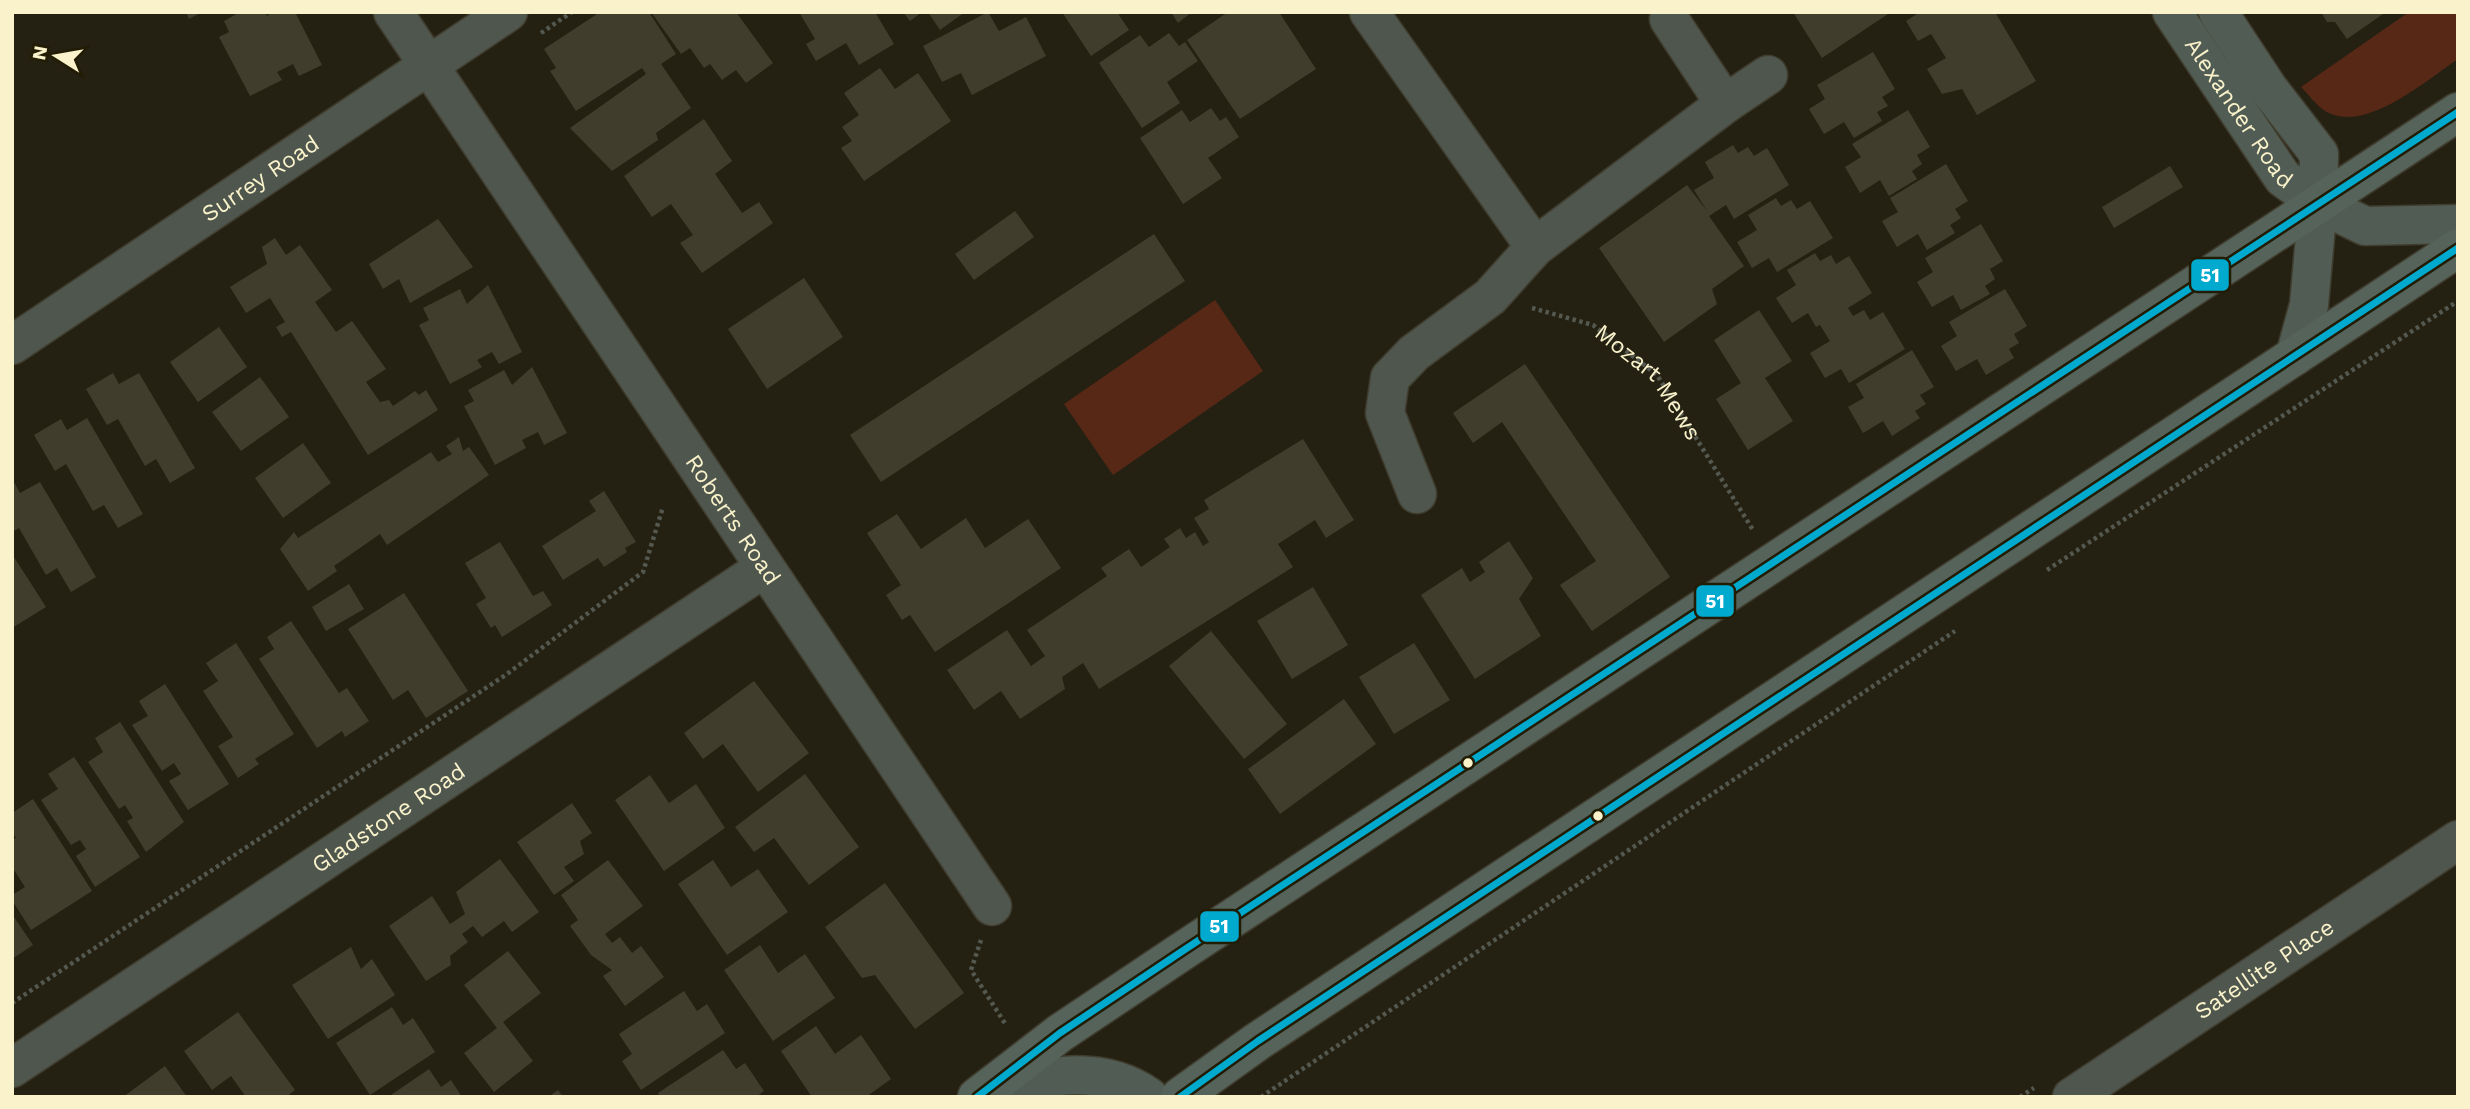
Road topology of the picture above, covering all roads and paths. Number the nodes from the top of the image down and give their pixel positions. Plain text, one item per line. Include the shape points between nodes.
1 (393, 12) edge
2 (508, 12) edge
3 (1369, 12) edge
4 (2172, 12) edge
5 (2218, 12) edge
6 (1669, 19) dead end
7 (429, 65) junction
8 (1768, 75) dead end
9 (1725, 104) junction
10 (2458, 113) edge
11 (2318, 203) junction
12 (2458, 225) edge
13 (1535, 247) junction
14 (2458, 248) edge
15 (1490, 297) junction
16 (2458, 301) edge
17 (12, 345) edge
18 (2295, 356) junction
19 (1417, 494) dead end
20 (663, 507) dead end
21 (1756, 535) dead end
22 (764, 568) junction
23 (2039, 575) dead end
24 (1959, 629) dead end
25 (2458, 840) edge
26 (992, 906) joint
27 (12, 1003) edge
28 (1012, 1034) dead end
29 (12, 1068) edge
30 (978, 1096) edge
31 (1149, 1097) edge
32 (1180, 1097) edge
33 (1261, 1097) edge
34 (2071, 1097) edge

1 - 7 street, Roberts Road
2 - 7 street, Surrey Road
3 - 13 street
4 - 11 main road, Alexander Road via 2283,178
5 - 11 main road, Alexander Road via 2319,154
6 - 9 street
7 - 17 street, Surrey Road
7 - 22 street, Roberts Road
8 - 9 street
9 - 13 street
10 - 11 highway
11 - 12 main road, Alexander Road via 2373,227
11 - 18 main road, Alexander Road via 2309,305
11 - 30 highway via 1184,950 1060,1033
13 - 15 street
14 - 18 highway
15 - 19 street via 1414,353 1390,378 1385,413
15 - 21 path, Mozart Mews via 1593,324 1657,375
16 - 23 path
18 - 32 highway
20 - 27 path via 643,572 507,674
22 - 26 street, Roberts Road
22 - 29 street, Gladstone Road
24 - 33 path
25 - 34 street, Satellite Place
26 - 28 path via 971,970
30 - 31 main road via 1043,1076 1073,1075 1111,1079

